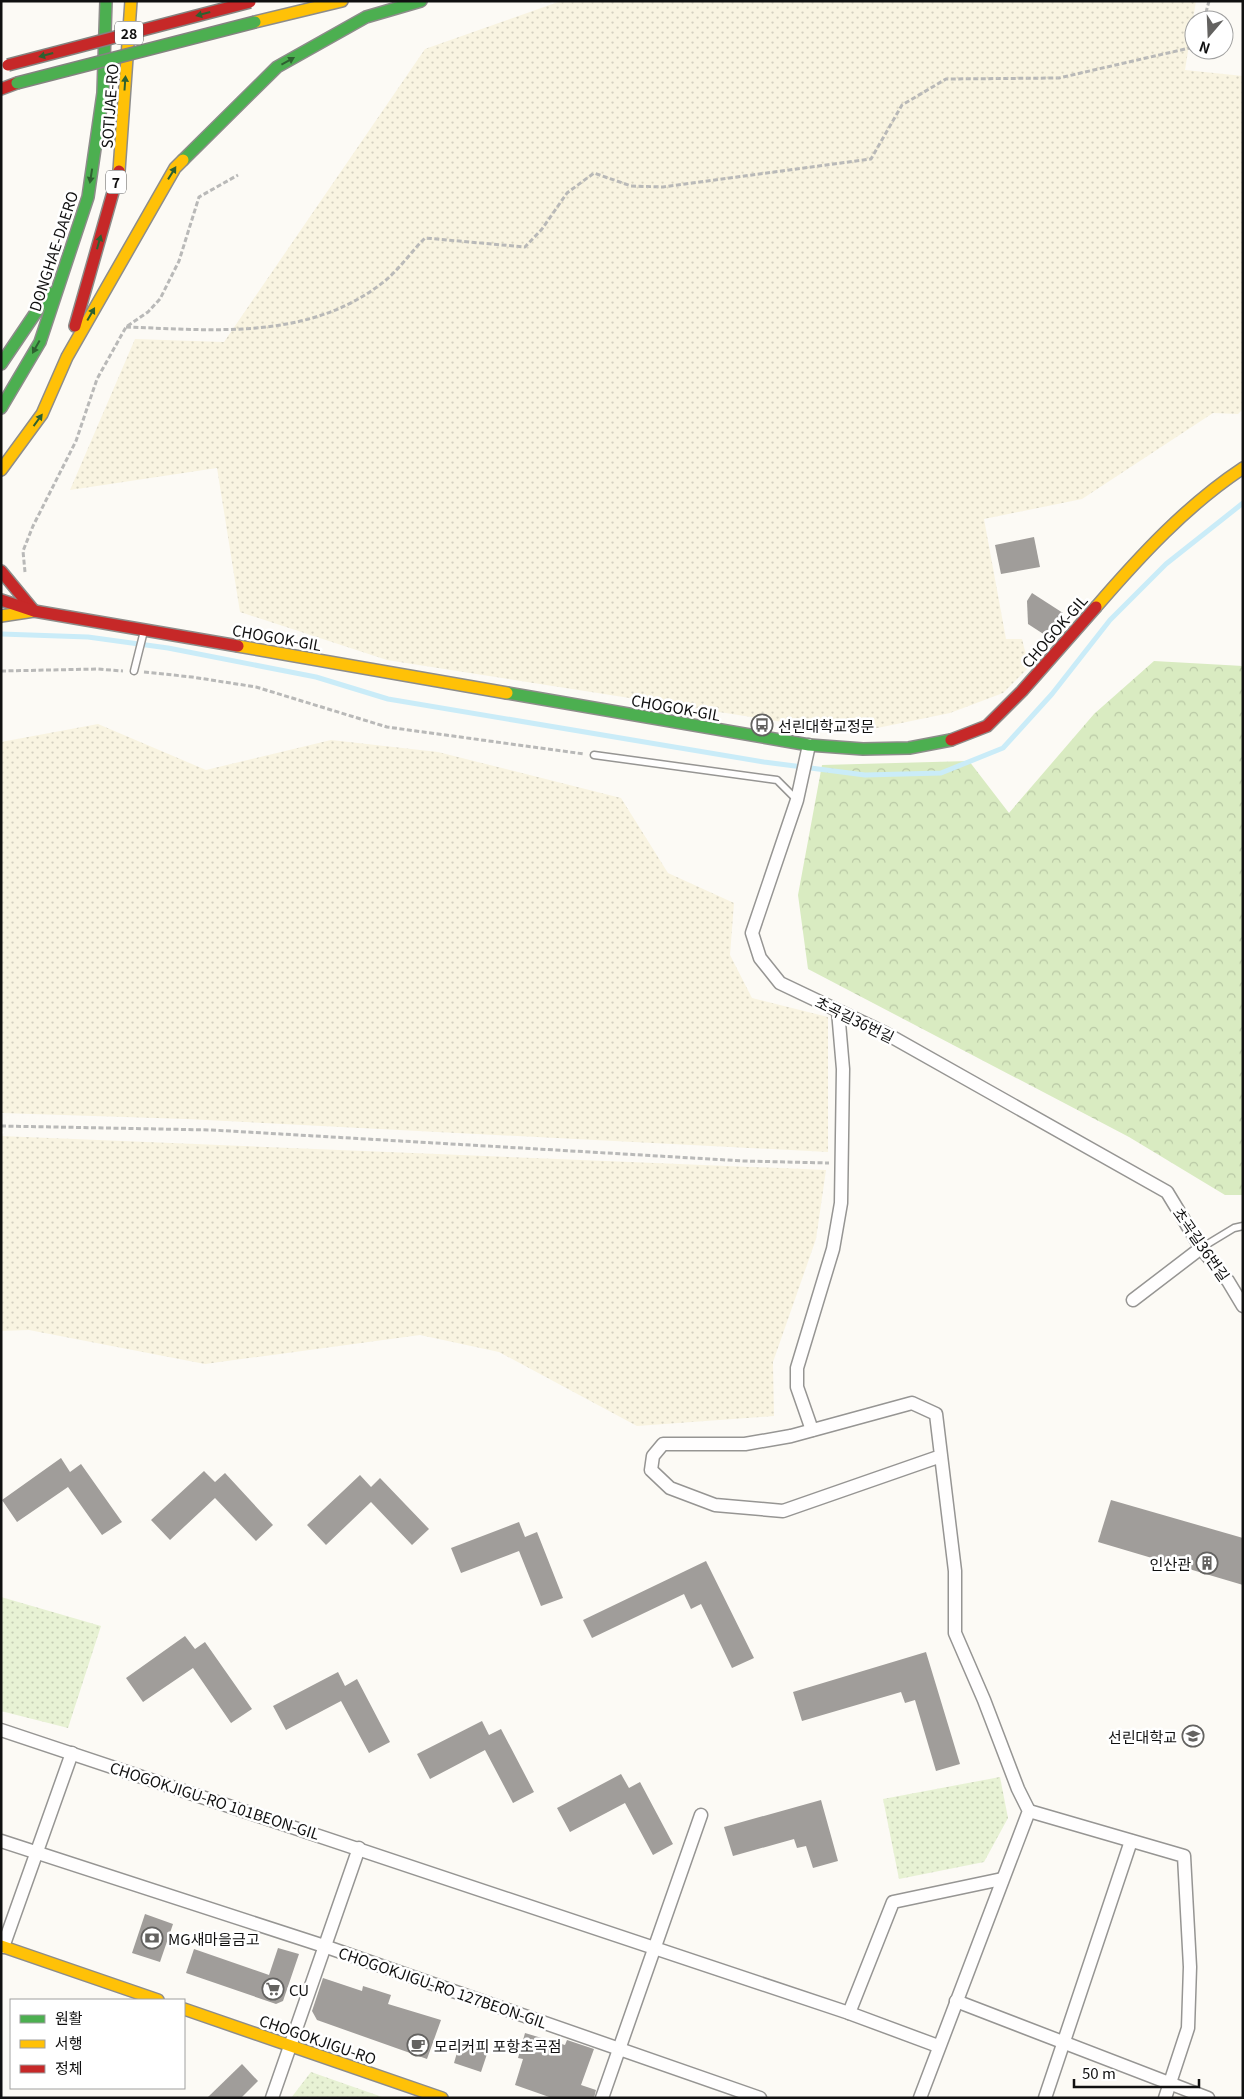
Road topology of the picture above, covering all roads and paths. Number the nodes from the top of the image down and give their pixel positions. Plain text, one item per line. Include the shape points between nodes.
1 (106, 1) edge
2 (131, 1) edge
3 (342, 1) edge
4 (421, 1) edge
5 (252, 2) edge
6 (1184, 49) edge
7 (4, 66) edge
8 (1, 89) edge
9 (103, 93) joint
10 (238, 175) dead end
11 (65, 269) junction
12 (126, 327) junction
13 (67, 356) junction
14 (1, 364) edge
15 (14, 385) junction
16 (1, 393) edge
17 (1, 408) edge
18 (9, 459) junction
19 (1243, 468) edge
20 (1, 470) edge
21 (1, 486) edge
22 (1, 571) edge
23 (25, 575) dead end
24 (1, 600) edge
25 (34, 611) junction
26 (1, 616) edge
27 (145, 630) junction
28 (1, 671) edge
29 (134, 671) junction
30 (809, 746) junction
31 (594, 755) joint
32 (797, 800) junction
33 (838, 1011) junction
34 (1, 1126) edge
35 (842, 1163) junction
36 (1243, 1226) edge
37 (1201, 1248) junction
38 (1133, 1300) dead end
39 (1243, 1306) edge
40 (812, 1430) junction
41 (941, 1456) junction
42 (1, 1730) edge
43 (72, 1753) junction
44 (1029, 1811) junction
45 (701, 1816) dead end
46 (1, 1840) edge
47 (1131, 1841) junction
48 (358, 1848) junction
49 (37, 1852) junction
50 (1002, 1879) junction
51 (324, 1946) junction
52 (2, 1947) edge
53 (654, 1949) junction
54 (155, 1999) edge
55 (956, 2000) junction
56 (185, 2009) edge
57 (850, 2013) junction
58 (1065, 2042) junction
59 (290, 2046) junction
60 (938, 2046) junction
61 (619, 2048) junction
62 (1169, 2084) junction
63 (272, 2098) edge
64 (442, 2098) edge
65 (602, 2098) edge
66 (760, 2098) edge
67 (920, 2098) edge
68 (1045, 2098) edge
69 (1164, 2098) edge
70 (1208, 2098) edge

1 - 9 main road, SOTIJAE-RO / 7
13 -> 2 main road, SOTIJAE-RO / 7 via 119,170
3 - 8 main road, bridge
13 -> 4 main road via 175,168 277,67 366,17
5 -> 7 main road, 28, bridge
6 - 12 path via 1059,78 946,79 902,105 871,159 663,187 631,186 594,173 567,193 525,247 425,238 386,280 350,302 298,323 239,330
9 -> 11 main road, DONGHAE-DAERO / 7 via 88,197
10 - 12 path via 199,197 179,261 160,299
11 - 14 main road
11 -> 15 main road, DONGHAE-DAERO / 7 via 40,342
12 - 23 path via 97,379 76,441 33,526 23,551
18 -> 13 main road, 7 via 42,414
15 - 16 main road
15 - 17 main road, DONGHAE-DAERO / 7
18 - 20 main road, 7
18 - 21 main road
19 - 30 main road, CHOGOK-GIL via 1213,488 1135,562 1022,691 987,726 945,743 908,748
22 - 25 main road
24 - 25 main road, CHOGOK-GIL
25 - 26 main road
25 - 27 main road, CHOGOK-GIL
27 - 29 lane
27 - 30 main road, CHOGOK-GIL
28 - 29 path
29 - 31 path via 256,687 387,727
30 - 32 street, 초곡길36번길
31 - 32 lane via 777,780
32 - 33 street, 초곡길36번길 via 752,933 760,958 780,983
33 - 35 street via 843,1069
33 - 37 street, 초곡길36번길 via 885,1033 1167,1192
34 - 35 path via 212,1130 735,1161
35 - 40 street via 842,1203 833,1249 797,1368 797,1387
36 - 37 lane
37 - 38 street
37 - 39 street, 초곡길36번길 via 1228,1281
40 - 41 street via 912,1403 936,1414
40 - 41 street via 745,1444 663,1444 653,1456 651,1470 670,1488 715,1505 783,1511
41 - 44 street via 955,1571 955,1633
42 - 43 street, CHOGOKJIGU-RO 101BEON-GIL
43 - 48 street, CHOGOKJIGU-RO 101BEON-GIL
43 - 49 street
44 - 47 street
44 - 50 street
45 - 53 street
46 - 49 street
47 - 58 street
47 - 62 street via 1184,1856 1190,1967 1188,2028
48 - 51 street
48 - 53 street
49 - 51 street
49 - 52 street
50 - 55 street
50 - 57 street via 893,1902
51 - 59 street
51 - 61 street, CHOGOKJIGU-RO 127BEON-GIL
52 - 54 main road
53 - 57 street
53 - 61 street
55 - 58 street
55 - 60 street
56 - 59 main road, CHOGOKJIGU-RO
57 - 60 street
58 - 62 street
58 - 68 street
59 - 63 street
59 - 64 main road, CHOGOKJIGU-RO
60 - 67 street
61 - 65 street
61 - 66 street, CHOGOKJIGU-RO 127BEON-GIL
62 - 69 street
62 - 70 street

